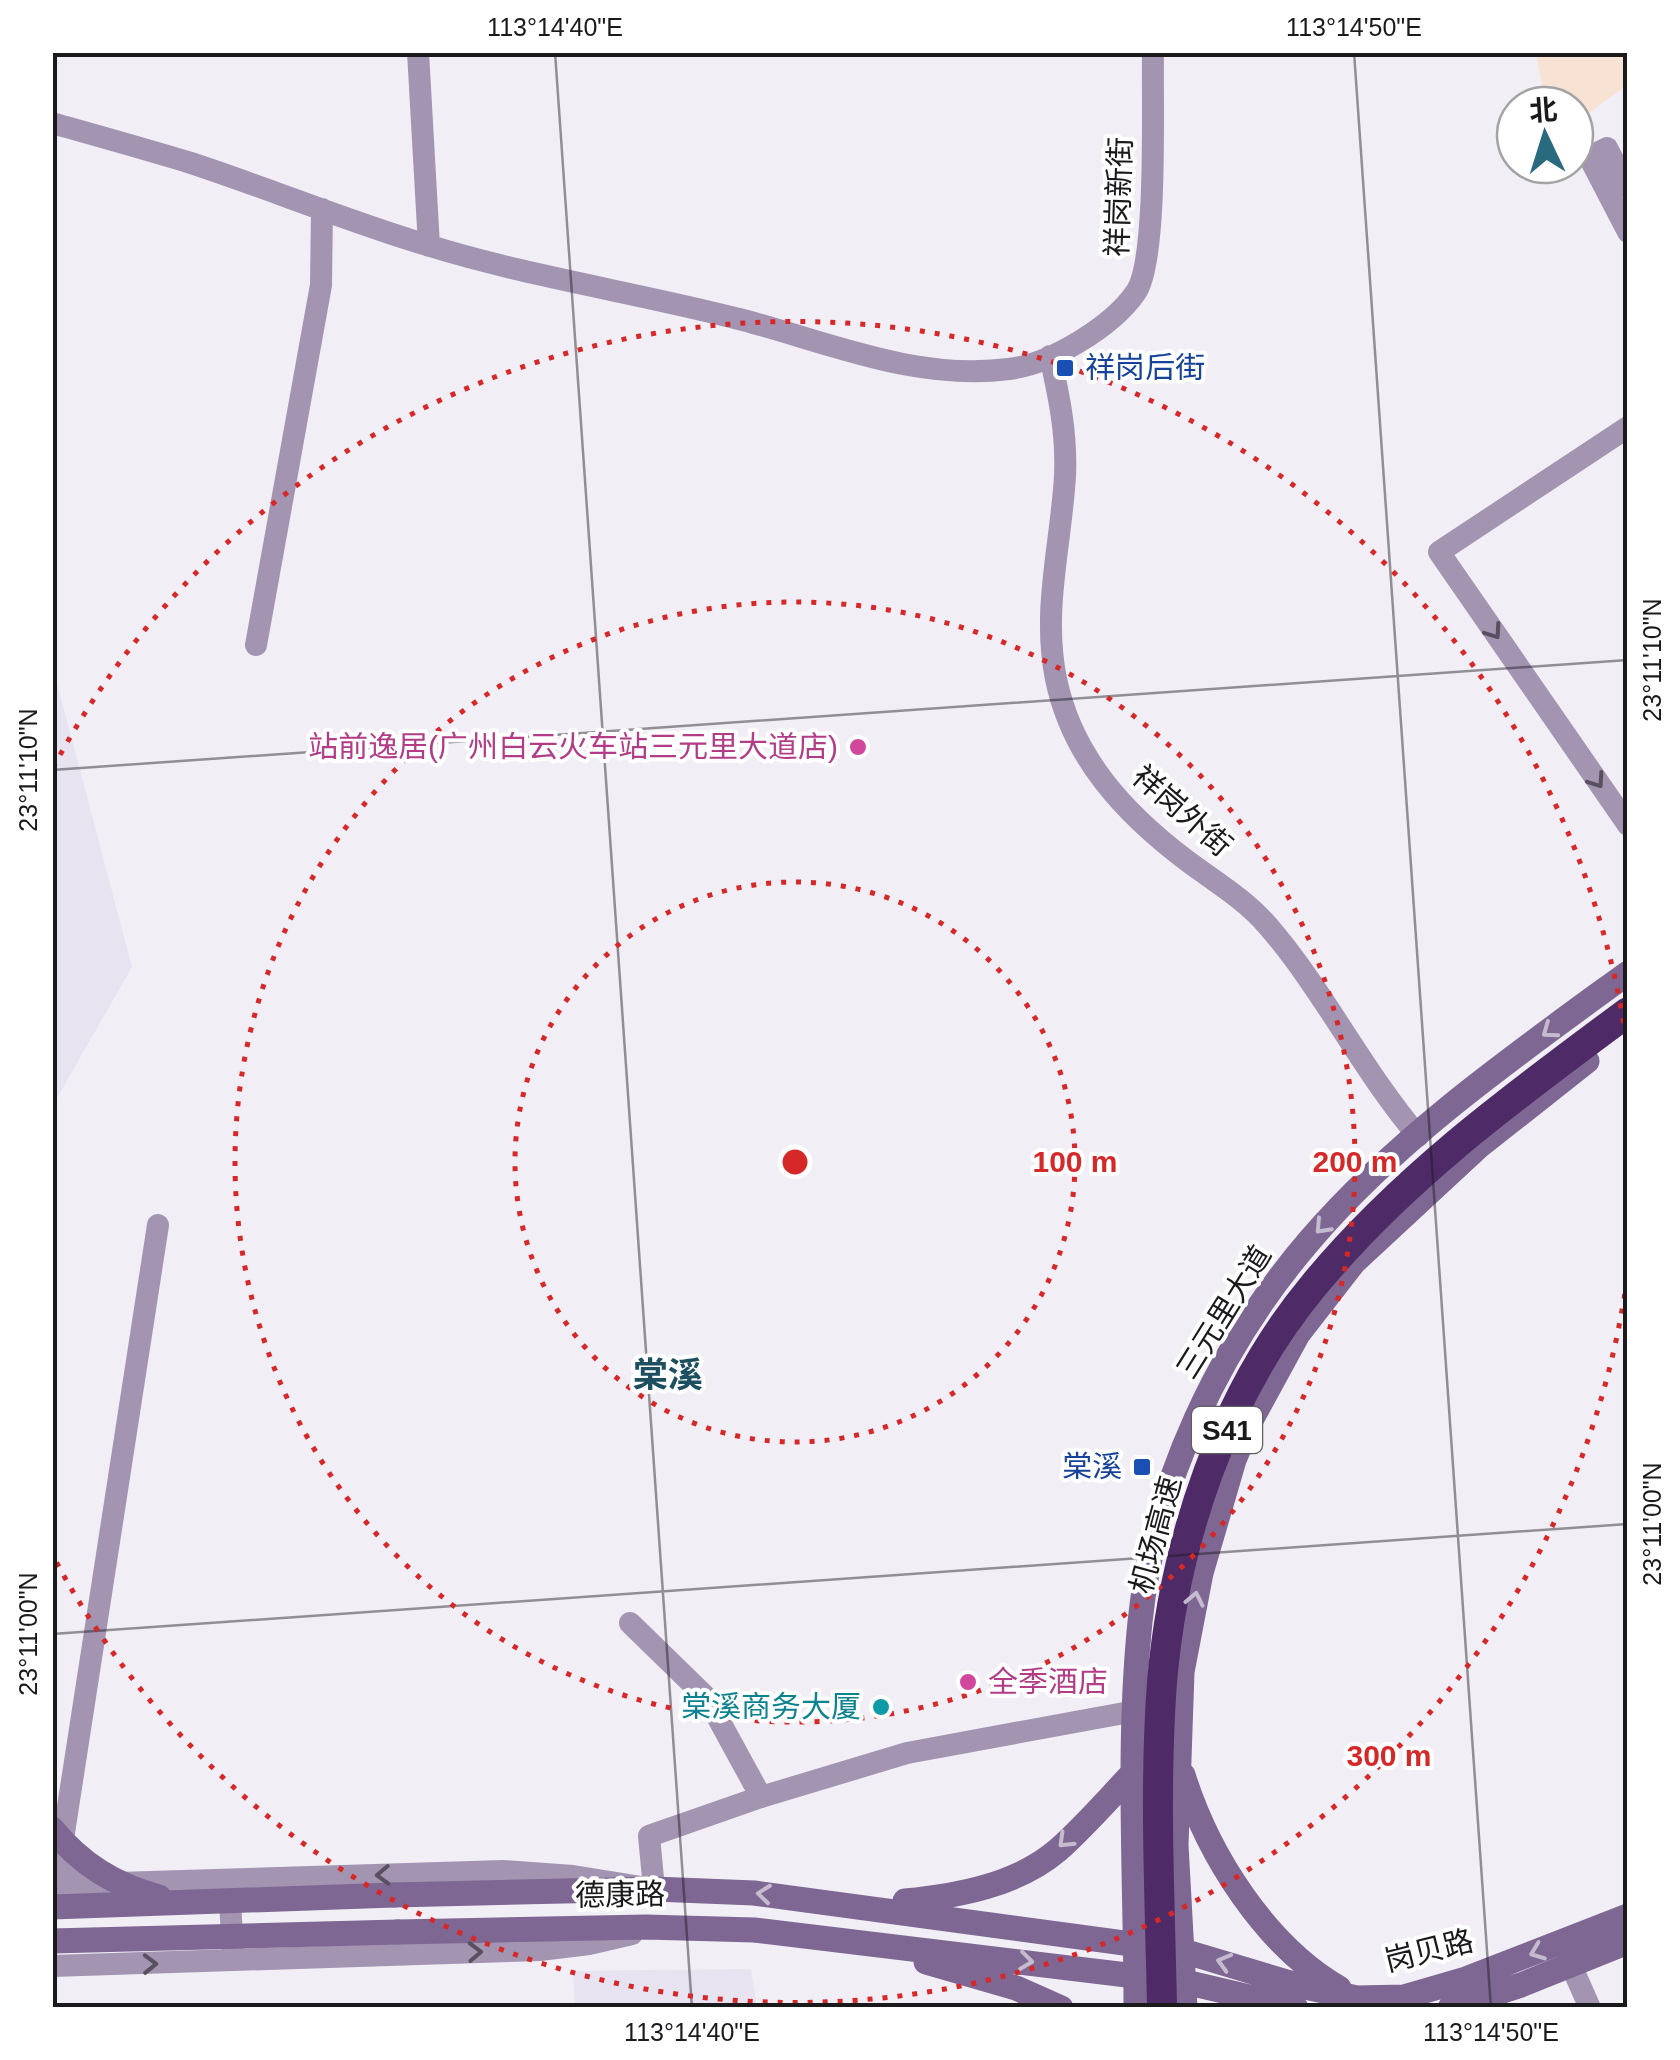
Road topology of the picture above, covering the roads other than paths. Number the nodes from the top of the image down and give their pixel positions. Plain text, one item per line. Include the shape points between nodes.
1 (418, 52) edge
2 (1154, 52) edge
3 (52, 122) edge
4 (1628, 188) edge
5 (322, 209) junction
6 (1628, 232) edge
7 (429, 246) junction
8 (1050, 356) junction
9 (1628, 427) edge
10 (256, 646) dead end
11 (1628, 825) edge
12 (1628, 973) edge
13 (1628, 1012) edge
14 (1628, 1031) edge
15 (1418, 1136) junction
16 (158, 1225) dead end
17 (630, 1623) dead end
18 (1135, 1720) junction
19 (1177, 1742) junction
20 (1134, 1772) junction
21 (761, 1797) junction
22 (52, 1829) edge
23 (54, 1879) edge
24 (228, 1879) junction
25 (93, 1883) joint
26 (654, 1890) junction
27 (204, 1901) junction
28 (861, 1905) junction
29 (1628, 1916) edge
30 (659, 1927) junction
31 (52, 1941) edge
32 (859, 1942) junction
33 (1628, 1942) edge
34 (1137, 1943) junction
35 (1183, 1951) junction
36 (233, 1961) junction
37 (1571, 1965) junction
38 (52, 1966) edge
39 (1136, 1976) junction
40 (1185, 1995) edge
41 (1356, 1998) junction
42 (1061, 2008) edge
43 (1136, 2008) edge
44 (1162, 2008) edge
45 (1296, 2008) edge
46 (1450, 2008) edge
47 (1590, 2008) edge

1 - 7 street
2 - 8 street, 祥岗新街 via 1144,280 1101,328
3 - 5 street, 祥岗新街
4 - 6 street via 1607,148 1589,157
5 - 7 street, 祥岗新街
5 - 10 street via 321,285
7 - 8 street, 祥岗新街 via 915,366 1012,369
8 - 15 street, 祥岗外街 via 1065,454 1050,641 1076,737 1134,817 1268,926
9 -> 11 street via 1438,552
12 -> 15 main road, 三元里大道
13 - 44 highway, 机场高速 / S41, bridge via 1465,1136 1361,1231 1290,1317 1235,1412 1192,1525 1170,1617 1158,1748
19 -> 14 main road via 1188,1630 1218,1511 1250,1422 1298,1334 1354,1262 1430,1188
15 -> 18 main road, 三元里大道 via 1308,1242 1258,1309 1205,1400 1153,1544 1140,1620
16 - 23 street
17 - 21 street via 707,1698
18 - 19 main road via 1150,1742
18 - 20 main road, 三元里大道
18 - 21 street via 907,1753
19 - 35 main road
19 - 41 main road via 1190,1798 1217,1854 1258,1914 1313,1973
20 -> 28 main road via 1056,1851 1024,1872 940,1898
20 - 34 main road, 三元里大道
21 - 26 street via 649,1836
22 - 27 main road, bridge via 76,1858 140,1892
23 - 25 street
23 - 27 main road, 德康路, bridge
24 - 25 street
26 -> 24 street via 504,1871
24 - 36 street
26 - 27 main road, 德康路, bridge
28 -> 26 main road, 德康路
28 - 34 main road, 德康路
29 -> 41 main road, 岗贝路 via 1466,1979 1404,1997
30 - 31 main road, 德康路, bridge
30 - 32 main road, 德康路
36 -> 30 street via 540,1950
32 -> 39 main road, 德康路
32 - 42 main road via 1016,1988
33 - 37 main road, 岗贝路
34 - 35 main road, 德康路
34 - 39 main road, 三元里大道
35 - 40 main road
41 -> 35 main road, 岗贝路
38 -> 36 street
37 - 46 main road, 岗贝路
37 - 47 street
39 - 40 main road, 德康路
39 - 43 main road, 三元里大道
40 - 45 main road

